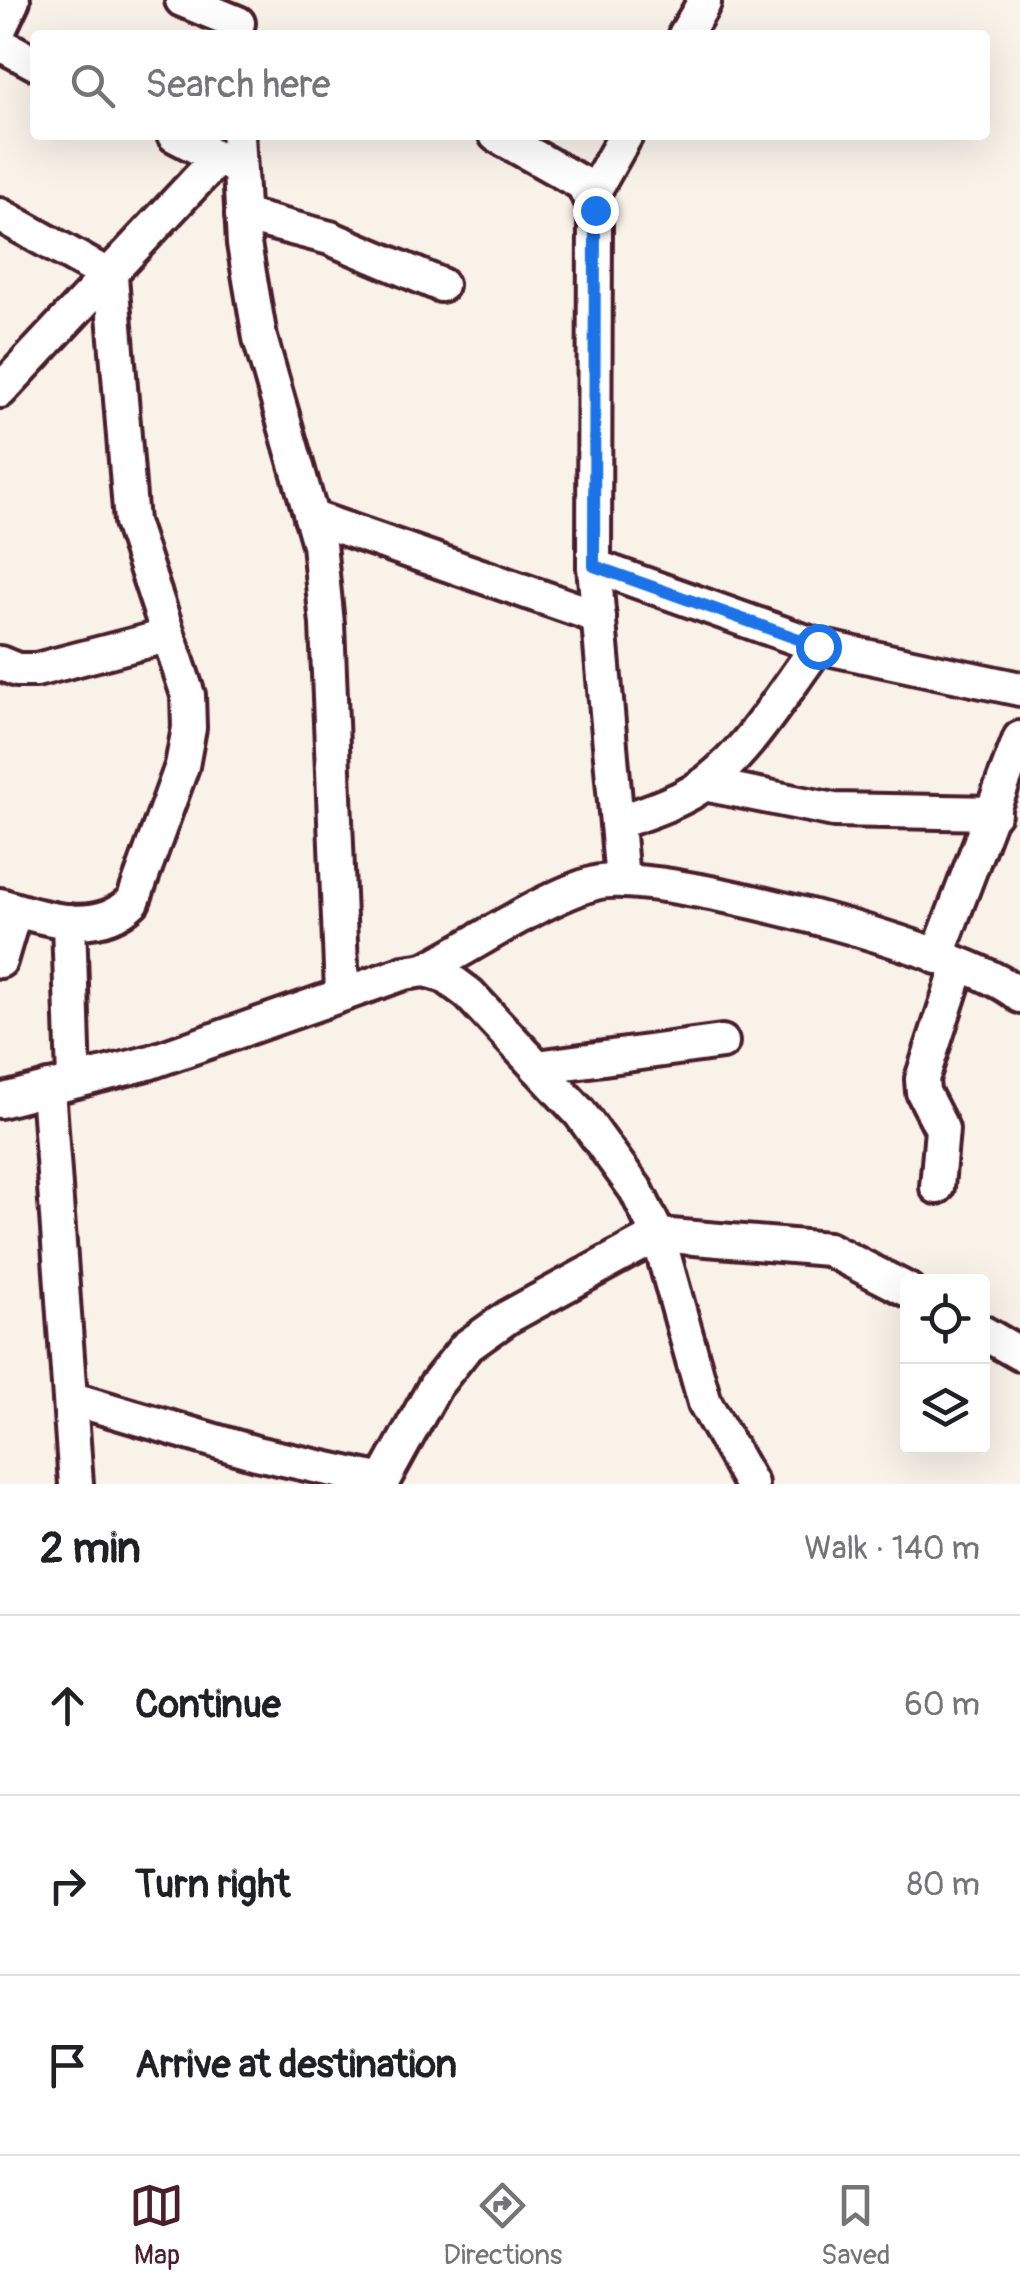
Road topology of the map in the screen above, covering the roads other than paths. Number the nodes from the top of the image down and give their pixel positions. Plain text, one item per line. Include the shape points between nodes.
1 (13, 0) edge
2 (182, 0) edge
3 (704, 2) dead end
4 (238, 20) edge
5 (0, 28) edge
6 (688, 30) edge
7 (0, 44) edge
8 (30, 59) edge
9 (189, 140) edge
10 (505, 140) edge
11 (623, 140) edge
12 (232, 154) edge
13 (592, 195) junction
14 (0, 215) edge
15 (242, 215) junction
16 (111, 277) junction
17 (441, 285) dead end
18 (0, 390) edge
19 (311, 518) junction
20 (594, 566) junction
21 (599, 616) junction
22 (167, 636) junction
23 (818, 646) junction
24 (0, 663) edge
25 (1020, 689) edge
26 (1018, 754) edge
27 (704, 784) junction
28 (994, 813) junction
29 (617, 823) junction
30 (622, 880) junction
31 (8, 908) edge
32 (69, 920) junction
33 (0, 961) edge
34 (948, 961) junction
35 (425, 970) junction
36 (1017, 991) edge
37 (342, 992) junction
38 (722, 1042) dead end
39 (537, 1067) junction
40 (61, 1085) junction
41 (0, 1101) edge
42 (937, 1187) dead end
43 (658, 1235) junction
44 (900, 1286) edge
45 (990, 1337) edge
46 (1020, 1354) edge
47 (73, 1400) junction
48 (382, 1482) edge
49 (76, 1484) edge
50 (751, 1484) edge

1 - 5 street
2 - 4 street
3 - 6 street
7 - 8 street
9 - 12 street
10 - 13 street
11 - 13 street
12 - 15 street
12 - 16 street
13 - 20 street via 598,360
14 - 16 street
15 - 17 street via 330,238
15 - 19 street via 260,338
16 - 18 street
16 - 22 street via 131,522
19 - 21 street
19 - 37 street via 327,624
20 - 21 street
20 - 23 street
21 - 29 street
22 - 24 street via 36,670
22 - 32 street via 188,696 182,766 132,902 97,923
23 - 25 street
23 - 27 street
26 - 28 street
27 - 28 street via 834,810
27 - 29 street
28 - 34 street
29 - 30 street
30 - 34 street via 862,928
30 - 35 street via 575,891
31 - 32 street
31 - 33 street
32 - 40 street
34 - 36 street
34 - 42 street via 922,1078 942,1130
35 - 37 street
35 - 39 street via 469,994
37 - 40 street via 151,1062
38 - 39 street
39 - 43 street via 636,1190
40 - 41 street
40 - 47 street
43 - 44 street via 828,1249
43 - 48 street via 466,1347 435,1386
43 - 50 street via 692,1368
45 - 46 street
47 - 48 street
47 - 49 street

